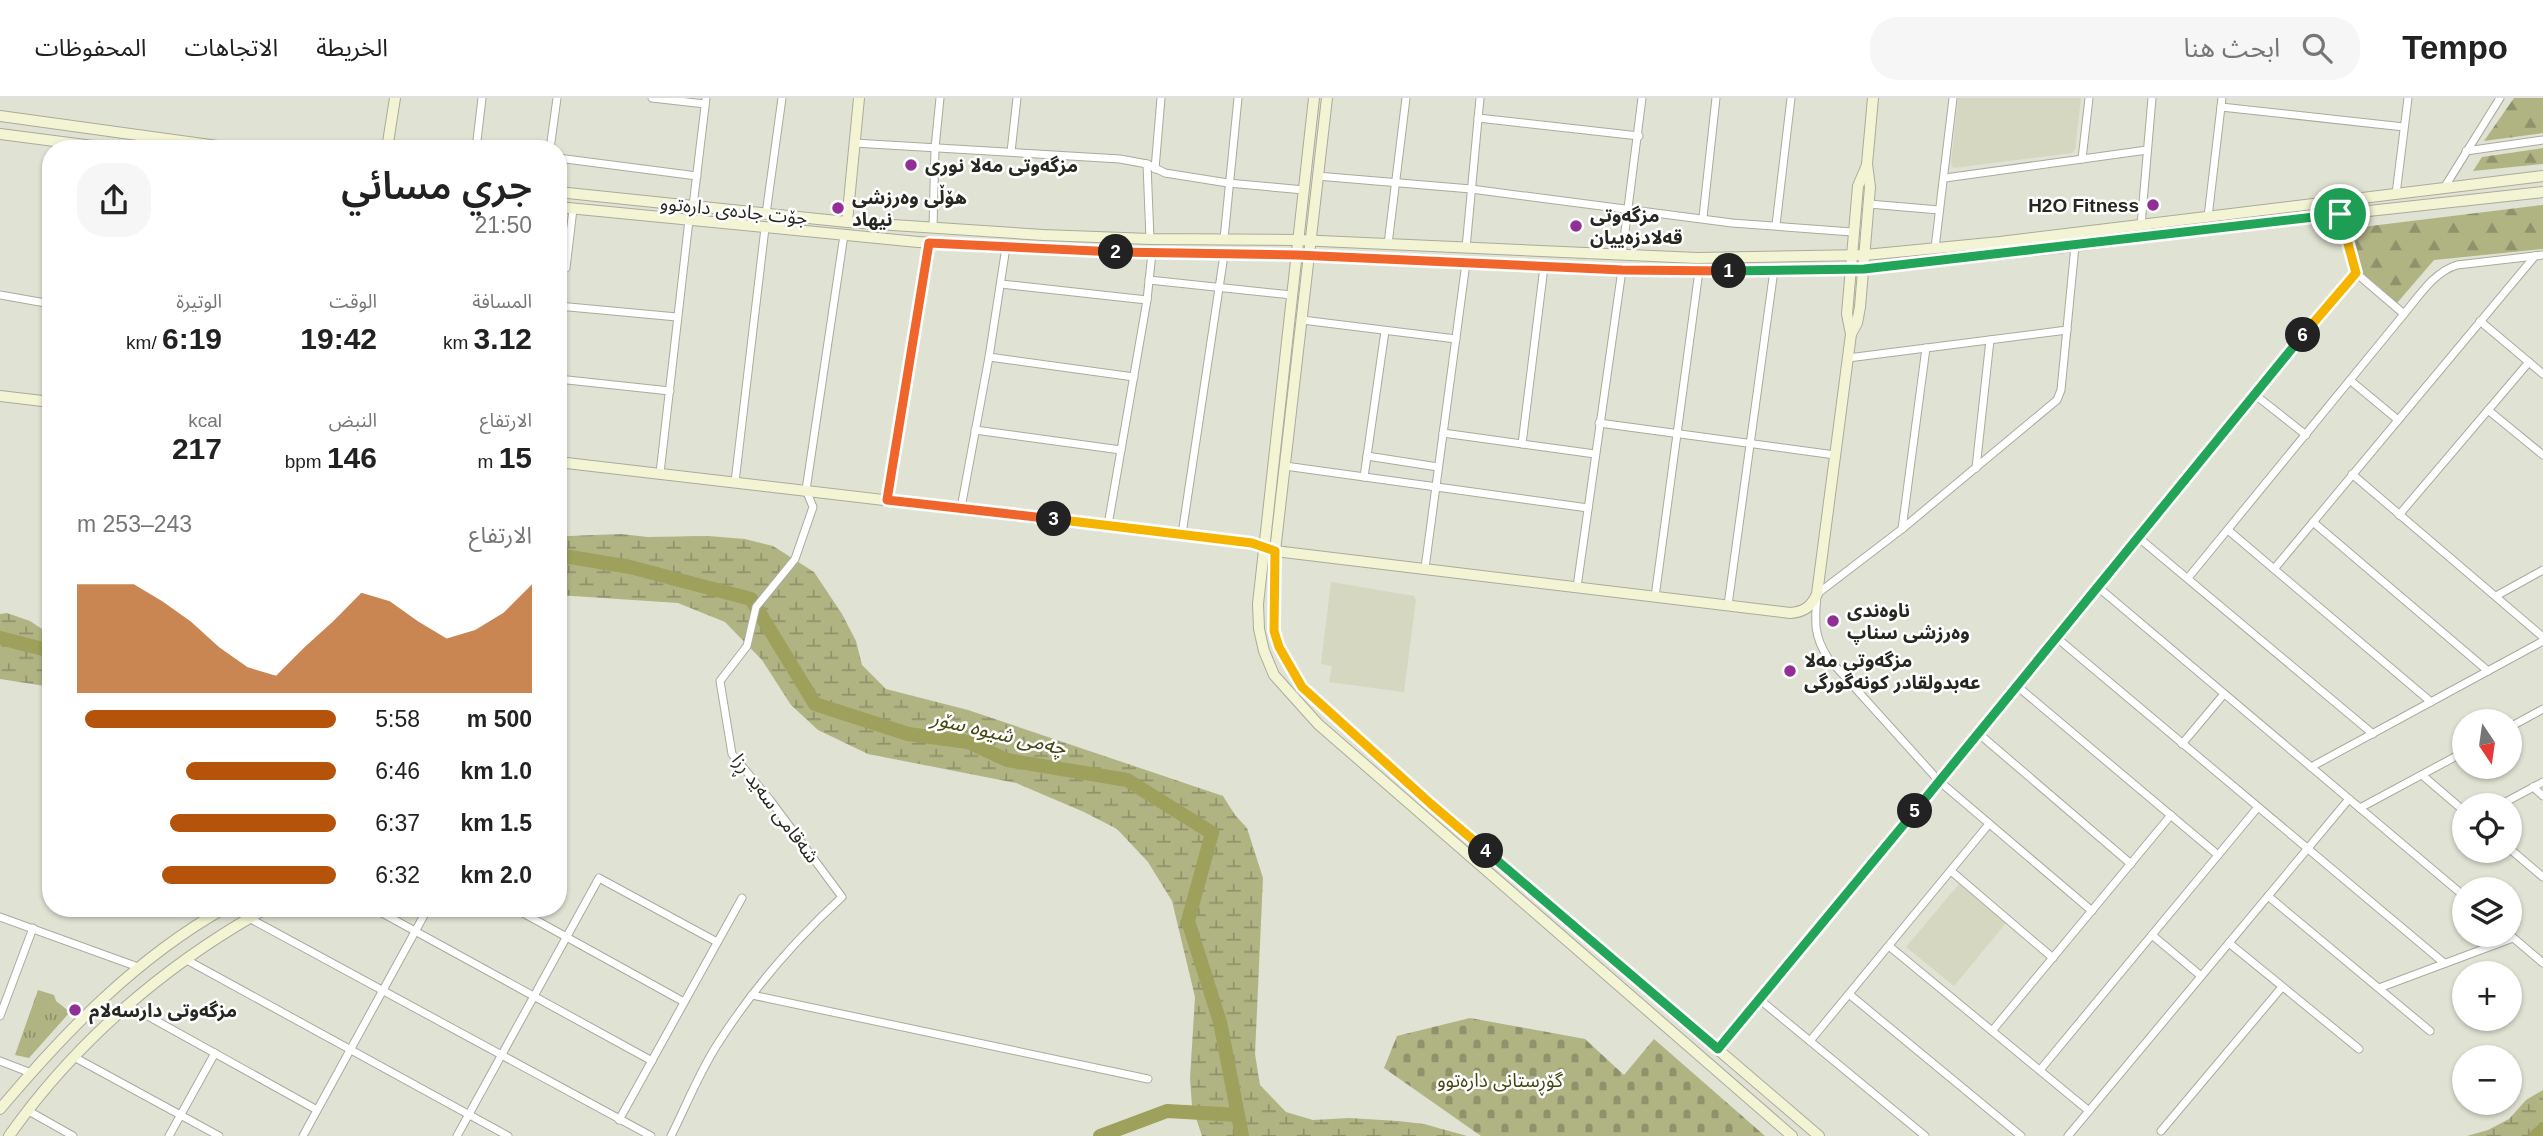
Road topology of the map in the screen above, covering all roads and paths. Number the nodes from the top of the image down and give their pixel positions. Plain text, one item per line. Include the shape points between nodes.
1 (395, 98) edge
2 (482, 98) edge
3 (557, 98) edge
4 (652, 98) edge
5 (782, 98) edge
6 (859, 98) edge
7 (940, 98) edge
8 (1017, 98) edge
9 (1161, 98) edge
10 (1238, 98) edge
11 (1314, 98) edge
12 (1327, 98) edge
13 (1406, 98) edge
14 (1479, 98) edge
15 (1642, 98) edge
16 (1717, 98) edge
17 (1791, 98) edge
18 (1873, 98) edge
19 (1953, 98) edge
20 (2089, 98) edge
21 (2152, 98) edge
22 (2222, 98) edge
23 (2407, 98) edge
24 (2500, 98) edge
25 (705, 101) edge
26 (2221, 107) junction
27 (0, 116) edge
28 (1478, 118) junction
29 (2404, 127) junction
30 (0, 134) edge
31 (1639, 136) junction
32 (174, 140) edge
33 (388, 140) edge
34 (477, 140) edge
35 (551, 140) edge
36 (2543, 140) edge
37 (42, 141) edge
38 (854, 143) junction
39 (935, 148) junction
40 (2147, 150) junction
41 (2466, 151) junction
42 (1011, 152) junction
43 (567, 159) edge
44 (2082, 159) junction
45 (1867, 164) junction
46 (1151, 167) junction
47 (697, 176) junction
48 (1317, 176) junction
49 (2543, 176) edge
50 (1945, 178) junction
51 (1228, 183) junction
52 (1396, 184) junction
53 (2444, 188) junction
54 (1471, 189) junction
55 (1304, 190) junction
56 (2543, 192) edge
57 (567, 193) edge
58 (2396, 194) junction
59 (693, 206) junction
60 (567, 208) edge
61 (573, 209) junction
62 (1629, 210) junction
63 (1868, 210) junction
64 (1939, 210) junction
65 (766, 214) junction
66 (2340, 214) junction
67 (1855, 215) junction
68 (1703, 217) junction
69 (2208, 217) junction
70 (689, 220) junction
71 (847, 222) junction
72 (1776, 225) junction
73 (2141, 226) junction
74 (933, 227) junction
75 (765, 228) junction
76 (1852, 233) junction
77 (844, 236) junction
78 (1150, 239) junction
79 (1224, 239) junction
80 (1298, 240) junction
81 (1311, 240) junction
82 (929, 243) junction
83 (1388, 244) junction
84 (2075, 246) junction
85 (1006, 247) junction
86 (1935, 247) junction
87 (1466, 248) junction
88 (1902, 251) junction
89 (1152, 253) junction
90 (1224, 255) junction
91 (1297, 255) junction
92 (1310, 255) junction
93 (1622, 255) junction
94 (1852, 255) junction
95 (1865, 255) junction
96 (2539, 255) edge
97 (1810, 256) junction
98 (567, 260) edge
99 (1466, 263) junction
100 (1904, 264) junction
101 (1544, 267) junction
102 (1864, 269) junction
103 (1622, 270) junction
104 (1774, 270) junction
105 (1824, 270) junction
106 (1851, 270) junction
107 (1699, 271) junction
108 (2356, 273) junction
109 (1149, 279) junction
110 (1001, 284) junction
111 (1218, 286) junction
112 (1850, 290) junction
113 (1861, 292) junction
114 (0, 295) edge
115 (1292, 295) junction
116 (1147, 300) junction
117 (42, 302) edge
118 (567, 307) edge
119 (2404, 314) junction
120 (677, 317) junction
121 (1302, 320) junction
122 (2480, 321) junction
123 (2067, 330) junction
124 (1385, 331) junction
125 (1851, 334) junction
126 (1456, 339) junction
127 (1990, 340) junction
128 (1926, 348) junction
129 (989, 357) junction
130 (1848, 358) junction
131 (2529, 362) junction
132 (2543, 374) edge
133 (1135, 377) junction
134 (567, 380) edge
135 (2351, 381) junction
136 (670, 391) junction
137 (2254, 394) junction
138 (0, 396) edge
139 (42, 401) edge
140 (2488, 410) junction
141 (2398, 420) junction
142 (1599, 423) junction
143 (975, 430) junction
144 (1443, 433) junction
145 (1678, 433) junction
146 (2306, 435) junction
147 (1752, 443) junction
148 (1522, 444) junction
149 (1121, 450) junction
150 (1595, 453) junction
151 (1835, 455) junction
152 (2543, 455) edge
153 (1367, 456) junction
154 (567, 463) edge
155 (1285, 466) junction
156 (1438, 467) junction
157 (1976, 469) junction
158 (660, 473) junction
159 (2352, 474) junction
160 (1364, 477) junction
161 (734, 482) junction
162 (1436, 486) junction
163 (806, 490) junction
164 (887, 500) junction
165 (961, 508) junction
166 (1588, 508) junction
167 (2399, 515) junction
168 (2313, 522) junction
169 (1108, 525) junction
170 (1902, 529) junction
171 (2228, 530) junction
172 (1182, 534) junction
173 (2139, 538) junction
174 (1263, 545) junction
175 (1275, 551) junction
176 (1424, 568) junction
177 (2274, 569) junction
178 (2543, 570) edge
179 (2188, 578) junction
180 (1577, 587) junction
181 (2099, 588) junction
182 (1817, 594) junction
183 (2496, 596) junction
184 (1655, 597) junction
185 (1728, 605) junction
186 (2057, 638) junction
187 (2543, 639) edge
188 (2488, 671) junction
189 (2017, 686) junction
190 (2224, 694) junction
191 (2431, 702) junction
192 (2543, 709) edge
193 (2522, 720) edge
194 (1978, 733) junction
195 (2373, 734) junction
196 (2182, 744) junction
197 (2452, 759) edge
198 (2311, 767) junction
199 (2422, 775) junction
200 (1939, 781) junction
201 (2543, 782) edge
202 (2533, 787) junction
203 (2522, 793) edge
204 (2543, 796) edge
205 (2349, 799) junction
206 (2452, 801) edge
207 (2258, 807) junction
208 (2360, 808) junction
209 (2171, 815) junction
210 (1989, 824) junction
211 (2307, 849) junction
212 (2218, 855) junction
213 (2522, 859) edge
214 (2131, 864) junction
215 (1951, 871) junction
216 (2543, 877) edge
217 (2452, 886) edge
218 (2268, 896) junction
219 (742, 898) dead end
220 (2092, 911) junction
221 (0, 917) edge
222 (211, 917) edge
223 (389, 917) edge
224 (423, 917) edge
225 (530, 917) edge
226 (249, 918) joint
227 (33, 928) junction
228 (415, 931) junction
229 (2152, 935) junction
230 (1585, 936) junction
231 (566, 937) junction
232 (717, 942) junction
233 (2229, 943) junction
234 (2522, 945) edge
235 (1889, 946) junction
236 (1577, 947) junction
237 (2484, 947) edge
238 (2053, 958) junction
239 (185, 959) junction
240 (2444, 963) junction
241 (2543, 963) edge
242 (138, 967) junction
243 (2201, 976) junction
244 (2282, 986) junction
245 (2379, 988) junction
246 (382, 991) junction
247 (1849, 994) junction
248 (752, 995) junction
249 (534, 996) junction
250 (1759, 999) junction
251 (684, 1002) junction
252 (128, 1005) junction
253 (0, 1016) edge
254 (82, 1018) junction
255 (1992, 1031) junction
256 (2430, 1031) dead end
257 (97, 1033) junction
258 (1810, 1041) junction
259 (1718, 1049) junction
260 (2359, 1049) dead end
261 (350, 1050) junction
262 (215, 1053) junction
263 (501, 1055) junction
264 (75, 1057) junction
265 (0, 1061) edge
266 (652, 1061) junction
267 (2040, 1070) junction
268 (30, 1073) junction
269 (1148, 1079) dead end
270 (0, 1109) edge
271 (27, 1110) junction
272 (317, 1110) junction
273 (2089, 1111) junction
274 (181, 1115) junction
275 (469, 1115) junction
276 (619, 1120) junction
277 (2161, 1131) dead end
278 (9, 1136) edge
279 (74, 1136) edge
280 (169, 1136) edge
281 (219, 1136) edge
282 (303, 1136) edge
283 (457, 1136) edge
284 (508, 1136) edge
285 (651, 1136) edge
286 (671, 1136) edge
287 (1792, 1136) edge
288 (1819, 1136) edge
289 (1925, 1136) edge
290 (2021, 1136) edge
291 (2068, 1136) edge

1 - 33 main road
2 - 34 street
3 - 35 street
4 - 25 street
5 - 65 street
6 - 38 main road
7 - 39 street
8 - 42 street
9 - 46 street
10 - 51 street
11 - 55 main road
12 - 48 main road
13 - 52 street
14 - 28 street
15 - 31 street
16 - 68 street
17 - 72 street
18 - 45 main road
19 - 50 street
20 - 44 street
21 - 40 street
22 - 26 street
23 - 29 street
24 - 41 street
25 - 47 street
26 - 29 street
26 - 69 street
27 - 32 main road
28 - 31 street
28 - 54 street
29 - 58 street
30 - 37 main road
31 - 62 street
36 - 41 street
38 - 39 street
38 - 71 main road
39 - 42 street
39 - 74 street
40 - 44 street
40 - 73 street
41 - 53 street
42 - 46 street via 1120,159
43 - 47 street
44 - 50 street
45 - 63 main road
45 - 67 main road via 1858,186
46 - 51 street
46 - 78 street
47 - 59 street
48 - 52 street
48 - 81 main road
49 - 53 main road, جۆت جادەی دارەتوو
50 - 64 street
51 - 55 street
51 - 79 street
52 - 54 street
52 - 83 street
53 - 58 main road, جۆت جادەی دارەتوو
54 - 62 street
54 - 87 street
55 - 80 main road
56 - 66 main road, جۆت جادەی دارەتوو
57 - 59 main road, جۆت جادەی دارەتوو
58 - 69 main road, جۆت جادەی دارەتوو
59 - 65 main road, جۆت جادەی دارەتوو
60 - 61 main road, جۆت جادەی دارەتوو
61 - 70 main road, جۆت جادەی دارەتوو
61 - 98 street
62 - 68 street
62 - 93 street
63 - 64 street
63 - 88 main road via 1874,244
63 - 95 main road
64 - 86 street
65 - 71 main road, جۆت جادەی دارەتوو
66 - 84 main road, جۆت جادەی دارەتوو
66 - 108 street
67 - 76 main road
67 - 94 main road
68 - 72 street
69 - 73 main road, جۆت جادەی دارەتوو
70 - 75 main road, جۆت جادەی دارەتوو
70 - 120 street
71 - 74 main road, جۆت جادەی دارەتوو
72 - 76 street
73 - 86 main road, جۆت جادەی دارەتوو
74 - 78 main road, جۆت جادەی دارەتوو
75 - 77 main road, جۆت جادەی دارەتوو
75 - 161 street
76 - 97 main road via 1844,249
77 - 82 main road, جۆت جادەی دارەتوو
77 - 163 street, شەقامی سەید ڕزا
78 - 79 main road, جۆت جادەی دارەتوو
79 - 80 main road, جۆت جادەی دارەتوو
80 - 81 main road, جۆت جادەی دارەتوو
80 - 91 main road
81 - 83 main road, جۆت جادەی دارەتوو
81 - 92 main road
82 - 85 main road, جۆت جادەی دارەتوو
82 - 164 street
83 - 87 main road, جۆت جادەی دارەتوو
84 - 100 main road, جۆت جادەی دارەتوو
84 - 123 street
85 - 89 main road, جۆت جادەی دارەتوو
85 - 110 street
86 - 88 main road, جۆت جادەی دارەتوو
87 - 93 main road, جۆت جادەی دارەتوو
88 - 95 main road, جۆت جادەی دارەتوو
89 - 90 main road, جۆت جادەی دارەتوو
89 - 109 street
90 - 91 main road, جۆت جادەی دارەتوو
90 - 111 street
91 - 92 main road, جۆت جادەی دارەتوو
91 - 115 main road
92 - 99 main road, جۆت جادەی دارەتوو
92 - 121 main road
93 - 97 main road, جۆت جادەی دارەتوو
94 - 95 main road, جۆت جادەی دارەتوو
94 - 97 main road, جۆت جادەی دارەتوو
94 - 106 main road
95 - 102 main road
96 - 119 street via 2445,269
96 - 122 street
99 - 101 main road, جۆت جادەی دارەتوو
99 - 126 street
100 - 102 main road, جۆت جادەی دارەتوو
100 - 113 main road via 1874,271
101 - 103 main road, جۆت جادەی دارەتوو
101 - 148 street
102 - 106 main road, جۆت جادەی دارەتوو
102 - 113 main road
103 - 107 main road, جۆت جادەی دارەتوو
103 - 142 street
104 - 105 main road, جۆت جادەی دارەتوو
104 - 107 main road, جۆت جادەی دارەتوو
104 - 147 street
105 - 106 main road, جۆت جادەی دارەتوو
105 - 112 main road via 1844,273
106 - 112 main road
107 - 145 street
108 - 119 street
108 - 137 street
109 - 111 street
109 - 116 street
110 - 116 street
110 - 129 street
111 - 115 street
111 - 172 street
112 - 125 main road via 1847,322
113 - 125 main road
114 - 117 street
115 - 174 main road
116 - 133 street
118 - 120 street
119 - 135 street
120 - 136 street
121 - 124 street
121 - 155 main road
122 - 131 street
122 - 141 street
123 - 127 street
123 - 157 street via 2062,390 2057,400
124 - 126 street
124 - 153 street
125 - 130 main road
126 - 144 street
127 - 128 street
127 - 157 street
128 - 130 street
128 - 170 street
129 - 133 street
129 - 143 street
130 - 151 main road
131 - 132 street
131 - 140 street
133 - 149 street
134 - 136 street
135 - 141 street
135 - 146 street
136 - 158 street
137 - 146 street
137 - 173 street
138 - 139 main road
140 - 152 street
140 - 167 street
141 - 159 street
142 - 145 street
142 - 150 street
143 - 149 street
143 - 165 street
144 - 148 street
144 - 156 street
145 - 147 street
145 - 184 street
146 - 171 street
147 - 151 street
147 - 185 street
148 - 150 street
149 - 169 street
150 - 166 street
151 - 182 main road
153 - 156 street
153 - 160 street
154 - 158 main road
155 - 160 street
155 - 175 main road
156 - 162 street
157 - 170 street
158 - 161 main road
159 - 167 street
159 - 168 street
160 - 162 street
161 - 163 main road
162 - 166 street
162 - 176 street
163 - 164 main road
163 - 248 street, شەقامی سەید ڕزا via 813,507 795,559 756,607 747,646 720,681 732,754 842,897 794,943
164 - 165 main road
165 - 169 main road
166 - 180 street
167 - 183 street
168 - 177 street
168 - 188 street
169 - 172 main road
170 - 182 street
171 - 177 street
171 - 179 street
172 - 174 main road
173 - 179 street
173 - 181 street
174 - 175 main road
174 - 236 main road via 1259,629 1274,675 1346,749
175 - 176 main road
175 - 230 main road via 1274,631 1302,687
176 - 180 main road
177 - 191 street
178 - 183 street
179 - 195 street
180 - 184 main road
181 - 186 street
181 - 190 street
182 - 185 main road via 1813,603 1799,612
182 - 200 street via 1817,639 1828,658
183 - 187 street
184 - 185 main road
186 - 189 street
186 - 196 street
187 - 188 street
188 - 191 street
189 - 194 street
189 - 209 street
190 - 196 street
190 - 198 street
191 - 195 street
192 - 193 street
194 - 200 street
194 - 214 street
195 - 198 street
196 - 207 street
197 - 199 street
198 - 205 street
199 - 206 street
199 - 208 street
200 - 210 street
200 - 250 street
201 - 202 street
202 - 203 street
202 - 204 street
205 - 208 street
205 - 211 street
207 - 211 street
207 - 212 street
208 - 217 street
209 - 212 street
209 - 214 street
210 - 215 street
210 - 220 street
211 - 218 street
211 - 240 street
212 - 229 street
213 - 216 street
214 - 220 street
215 - 235 street
215 - 238 street
218 - 233 street
218 - 245 street
219 - 232 street
220 - 238 street
221 - 227 street
222 - 242 main road
223 - 228 street
224 - 228 street
225 - 231 street
226 - 239 main road
226 - 246 street
227 - 242 street
227 - 253 street
228 - 246 street
228 - 249 street
229 - 243 street
229 - 267 street
230 - 236 main road
230 - 259 main road
231 - 232 street via 599,878
231 - 249 street
231 - 251 street
232 - 251 street
233 - 243 street
233 - 244 street
234 - 241 street
235 - 247 street
235 - 255 street
236 - 287 main road
237 - 240 street
238 - 255 street
239 - 252 main road
239 - 261 street
240 - 245 street
242 - 254 main road
243 - 273 street
244 - 260 street
244 - 277 street
245 - 256 street
246 - 261 street
246 - 263 street
247 - 258 street
247 - 290 street
248 - 269 street
248 - 286 street via 716,1046
249 - 263 street
249 - 266 street
250 - 258 street
250 - 259 street
251 - 266 street
252 - 257 main road
252 - 262 street
254 - 257 main road
254 - 268 main road
255 - 267 street
257 - 264 main road
258 - 289 street
259 - 288 main road
261 - 272 street
261 - 275 street
262 - 272 street
262 - 274 street
263 - 275 street
263 - 276 street
264 - 271 main road
264 - 274 street
265 - 268 street
266 - 276 street
267 - 273 street
268 - 270 main road
271 - 278 main road
271 - 279 street
272 - 282 street
273 - 291 street
274 - 280 street
274 - 281 street
275 - 283 street
275 - 284 street
276 - 285 street

